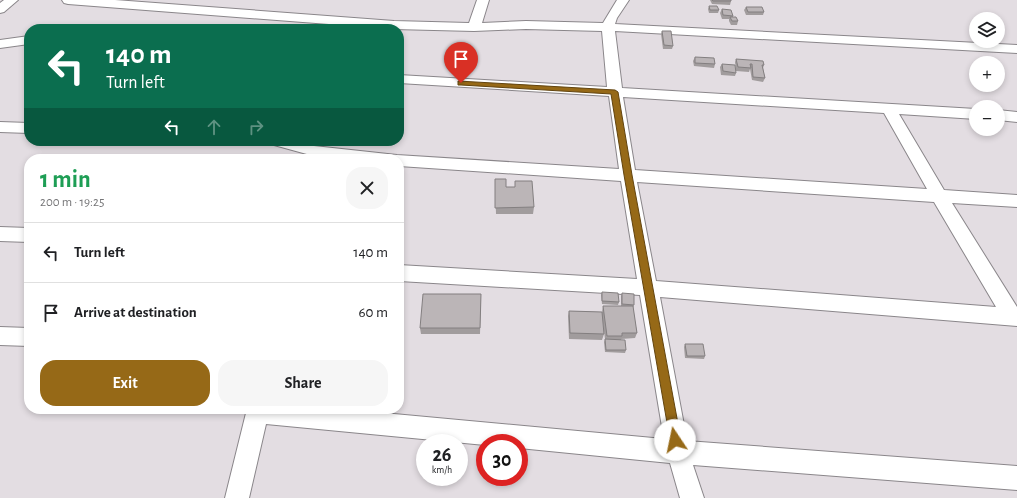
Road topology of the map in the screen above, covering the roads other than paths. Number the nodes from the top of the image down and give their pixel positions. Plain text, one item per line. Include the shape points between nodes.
1 (12, 0) edge
2 (68, 0) edge
3 (483, 0) edge
4 (624, 0) edge
5 (0, 9) edge
6 (357, 24) edge
7 (404, 27) edge
8 (474, 27) junction
9 (608, 27) junction
10 (24, 41) edge
11 (0, 44) edge
12 (1017, 48) edge
13 (404, 79) edge
14 (615, 92) junction
15 (889, 108) junction
16 (969, 114) edge
17 (1005, 115) edge
18 (1017, 116) edge
19 (0, 128) edge
20 (24, 128) edge
21 (291, 146) edge
22 (348, 148) edge
23 (311, 154) edge
24 (318, 154) edge
25 (371, 154) edge
26 (404, 160) edge
27 (628, 175) junction
28 (939, 196) junction
29 (1017, 201) edge
30 (0, 234) edge
31 (24, 235) edge
32 (404, 273) edge
33 (648, 288) junction
34 (1014, 316) edge
35 (0, 336) edge
36 (24, 337) edge
37 (256, 414) edge
38 (297, 414) edge
39 (678, 452) junction
40 (1017, 478) edge
41 (236, 498) edge
42 (692, 498) edge

1 - 5 street
2 - 6 street
3 - 8 street
4 - 9 street via 611,18
7 - 8 street
8 - 9 street
9 - 12 street
9 - 14 street
10 - 11 street
13 - 14 street
14 - 15 street
14 - 27 street
15 - 16 street
15 - 28 street
17 - 18 street
19 - 20 street
21 - 23 street
22 - 24 street
22 - 25 street
26 - 27 street
27 - 28 street
27 - 33 street
28 - 29 street
28 - 34 street
30 - 31 street
32 - 33 street
33 - 34 street
33 - 39 street
35 - 36 street
37 - 41 street
38 - 39 street
39 - 40 street
39 - 42 street

